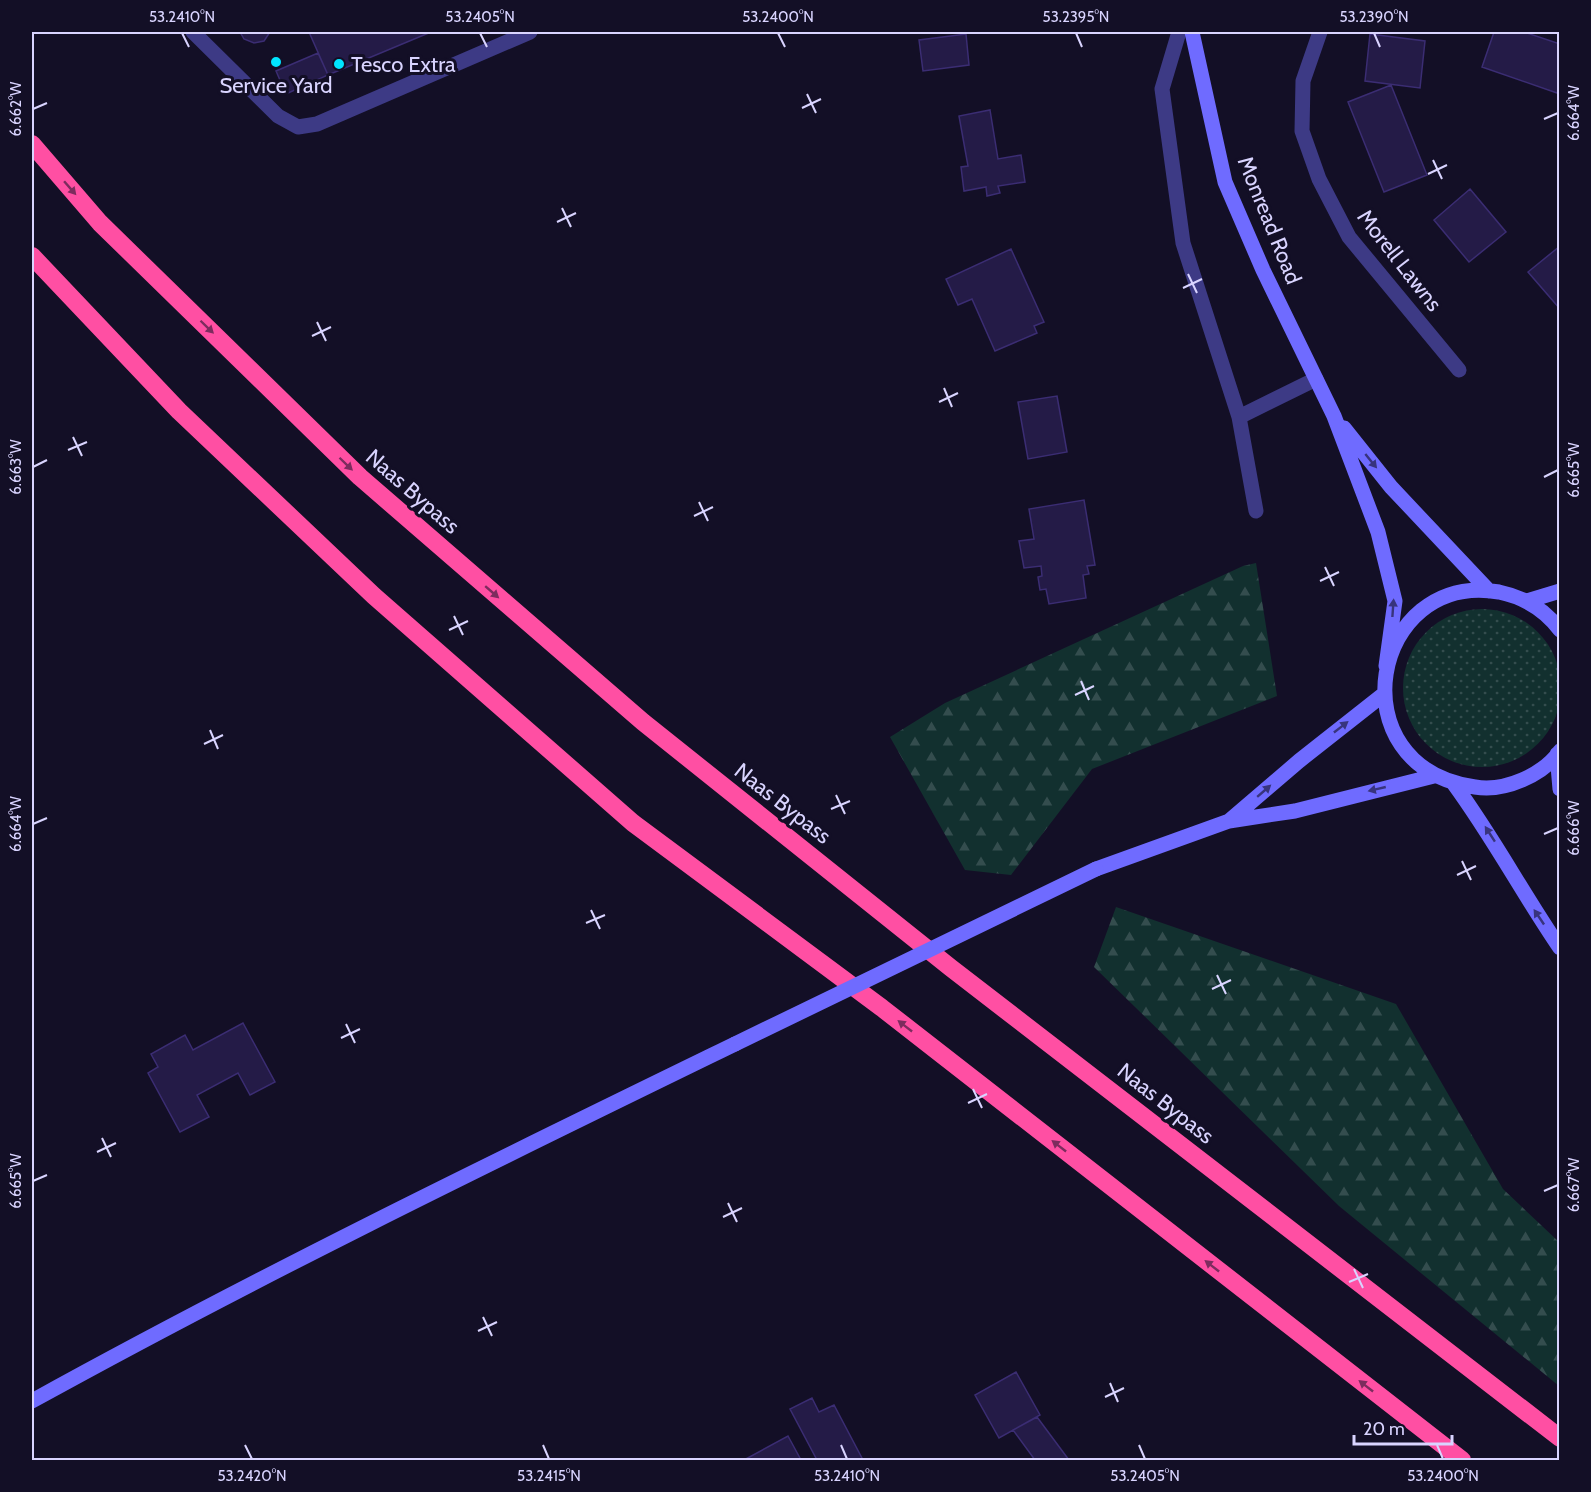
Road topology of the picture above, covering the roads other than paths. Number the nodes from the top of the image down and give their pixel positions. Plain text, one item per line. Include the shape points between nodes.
1 (193, 32) edge
2 (530, 32) edge
3 (1179, 32) edge
4 (1192, 32) edge
5 (1320, 32) edge
6 (32, 144) edge
7 (32, 256) edge
8 (1459, 370) dead end
9 (1316, 379) junction
10 (1334, 416) junction
11 (1239, 417) junction
12 (1256, 511) dead end
13 (1489, 591) junction
14 (1560, 591) edge
15 (1527, 601) junction
16 (1560, 630) edge
17 (1386, 666) junction
18 (1384, 694) junction
19 (1558, 752) edge
20 (1434, 776) junction
21 (1455, 784) junction
22 (1560, 789) edge
23 (1229, 821) junction
24 (1560, 948) edge
25 (32, 1401) edge
26 (1560, 1438) edge
27 (1462, 1461) edge

1 - 2 street via 278,116 298,127 317,124
3 - 11 street via 1162,89 1183,243
4 - 9 street, Monread Road via 1225,182
5 - 8 street, Morell Lawns via 1303,81 1302,121 1319,179 1349,237
6 -> 26 highway, Naas Bypass via 100,223 360,477 643,722 951,968
27 -> 7 highway via 882,1008 633,823 374,596 179,411
9 - 10 street, Monread Road
9 - 11 street
10 -> 13 street, Monread Road via 1391,487
17 -> 10 street, Monread Road via 1395,601 1372,513
11 - 12 street
13 - 15 street
13 - 17 street via 1461,592 1436,602 1396,640
14 - 15 street
15 - 16 street
17 - 18 street
18 - 20 street via 1390,726 1396,736 1408,755
23 -> 18 street
19 - 21 street via 1536,773 1510,784 1483,789
19 - 22 street
20 - 21 street
20 -> 23 street via 1295,811
24 -> 21 street
23 - 25 street, bridge via 1096,869 408,1204 145,1338

